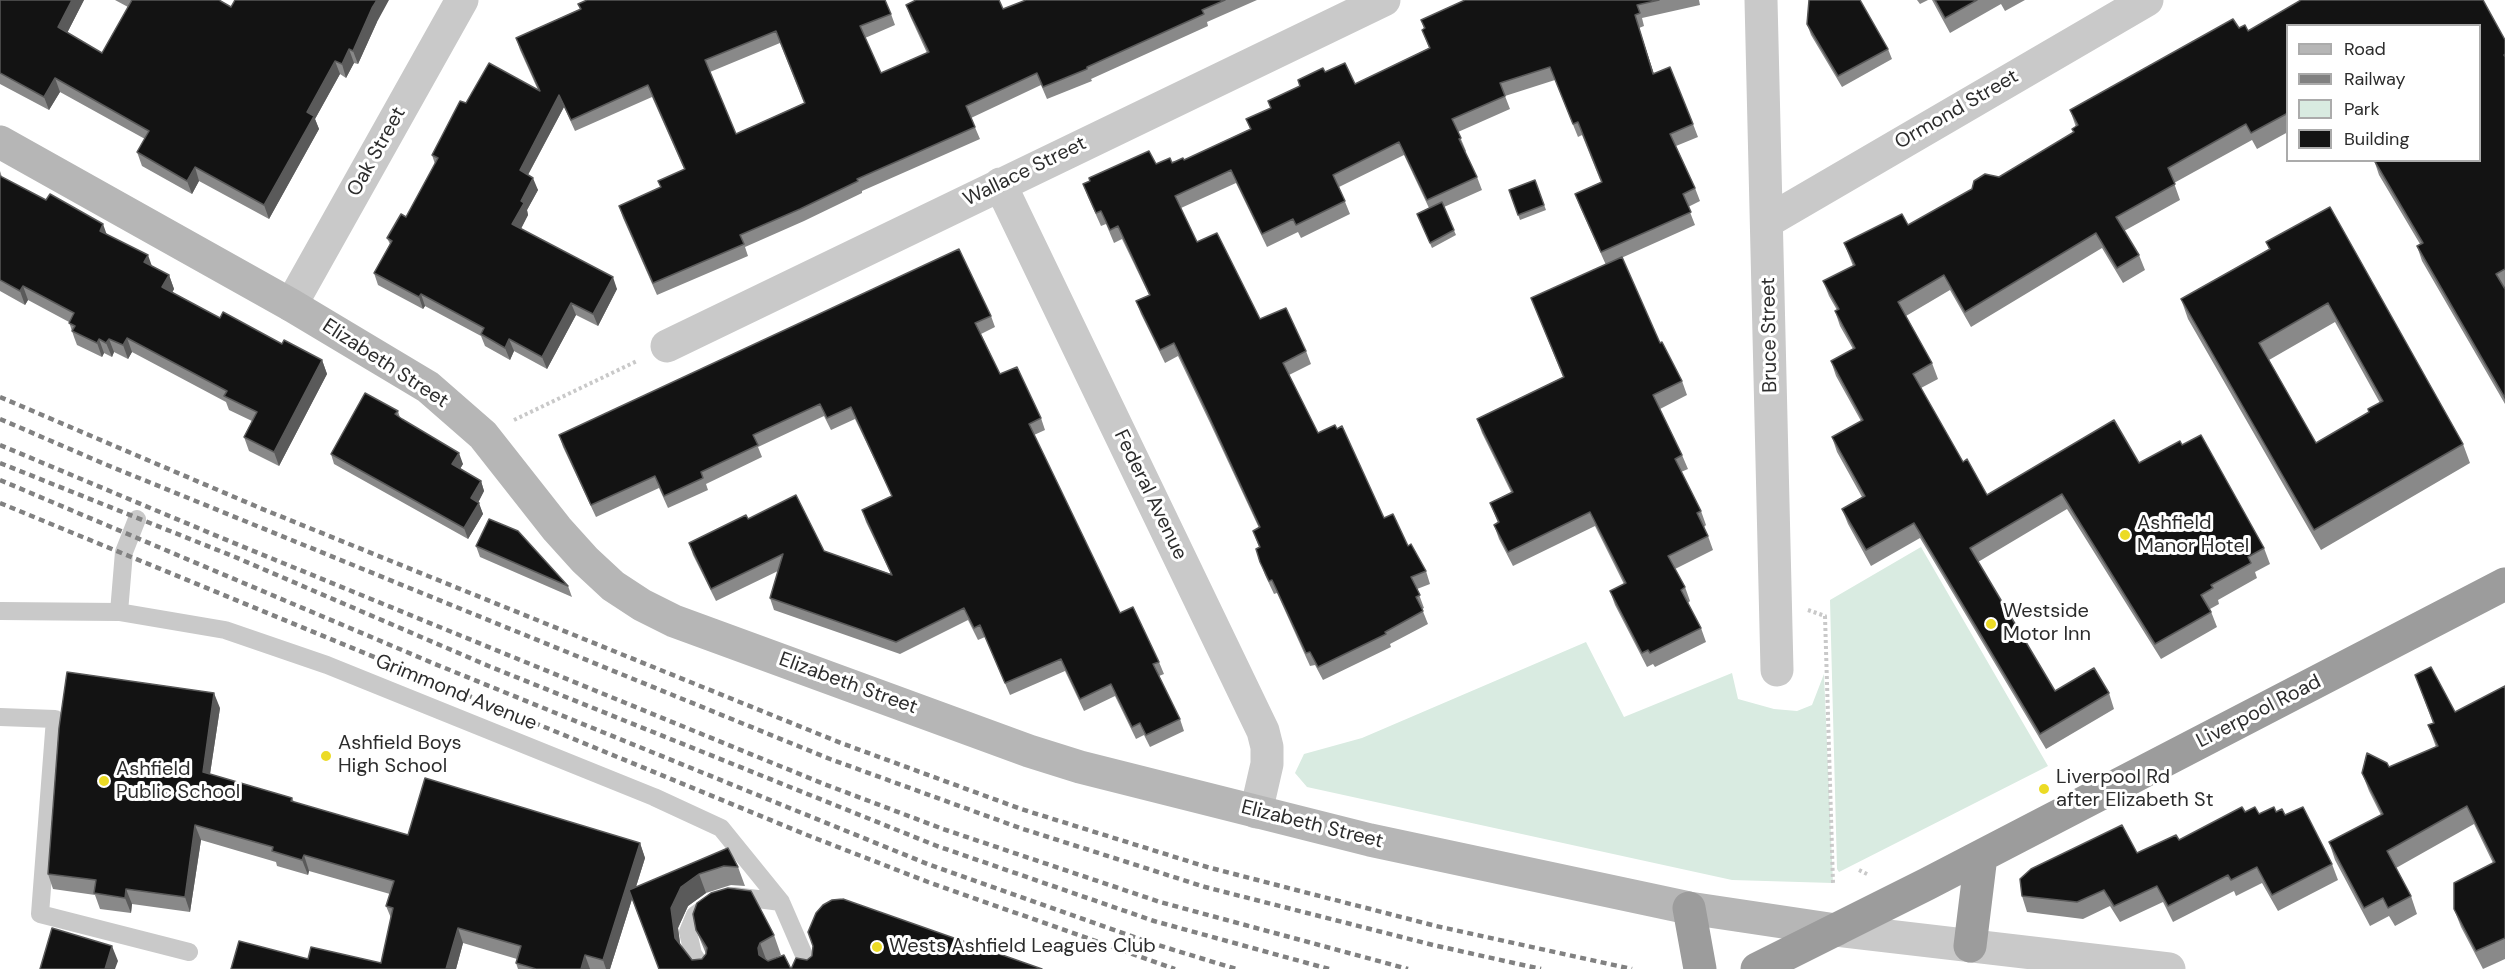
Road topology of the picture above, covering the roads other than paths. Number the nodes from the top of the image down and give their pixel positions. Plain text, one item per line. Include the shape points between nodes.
1 (462, 0) edge
2 (1761, 0) edge
3 (2147, 0) edge
4 (1377, 2) edge
5 (0, 142) edge
6 (1000, 184) junction
7 (1768, 221) junction
8 (291, 305) junction
9 (668, 346) road end
10 (137, 519) dead end
11 (2505, 584) edge
12 (0, 611) edge
13 (119, 612) junction
14 (1777, 670) dead end
15 (0, 717) edge
16 (1256, 812) junction
17 (1981, 856) junction
18 (782, 902) junction
19 (1689, 908) junction
20 (1836, 930) junction
21 (1970, 946) junction
22 (189, 952) dead end
23 (807, 963) edge
24 (785, 965) edge
25 (1700, 966) edge
26 (704, 969) edge
27 (1757, 969) edge
28 (2169, 969) edge

1 - 8 street, Oak Street
2 - 7 street, Bruce Street
3 - 7 street, Ormond Street
4 - 6 street, Wallace Street
5 - 8 main road, Elizabeth Street
6 - 9 street, Wallace Street
6 - 16 street, Federal Avenue via 1263,731 1267,764
7 - 14 street, Bruce Street
8 - 16 main road, Elizabeth Street via 428,387 483,435 585,560 613,586 642,605 674,621 1029,751
10 - 13 lane via 124,552
11 - 17 highway, Liverpool Road
12 - 13 lane, Grimmond Avenue
13 - 18 lane, Grimmond Avenue via 225,630 317,662 654,797 721,828
15 - 22 lane via 55,719 40,914
16 - 19 main road, Elizabeth Street
17 - 20 highway, Liverpool Road
17 - 21 highway
18 - 23 lane, Grimmond Avenue
18 - 26 lane via 734,896 713,902 695,915 688,932 693,954
19 - 20 main road, Elizabeth Street
19 - 25 highway
20 - 21 street
20 - 27 highway, Liverpool Road
21 - 28 street
23 - 24 lane

